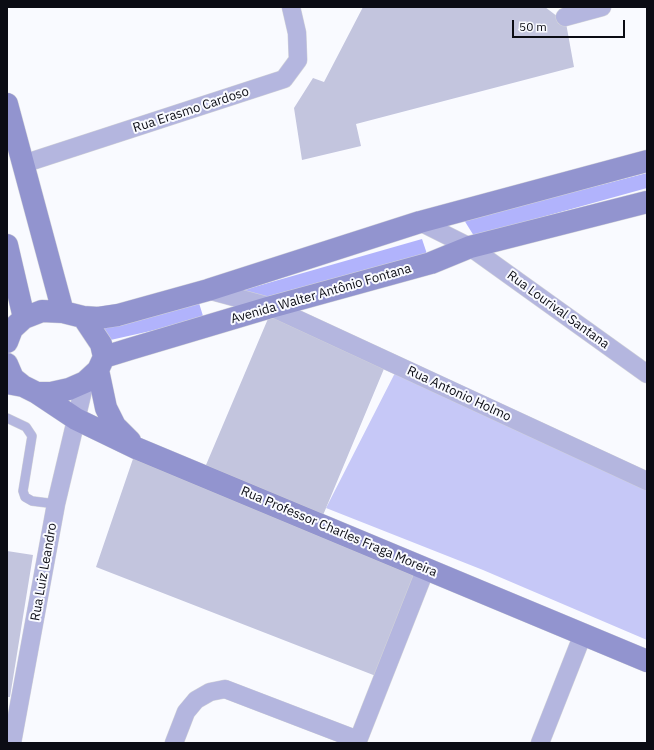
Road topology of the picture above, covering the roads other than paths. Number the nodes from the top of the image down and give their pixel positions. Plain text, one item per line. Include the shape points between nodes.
1 (291, 7) edge
2 (602, 7) edge
3 (565, 17) dead end
4 (7, 104) edge
5 (647, 161) edge
6 (23, 164) junction
7 (647, 202) edge
8 (420, 222) junction
9 (7, 245) edge
10 (470, 247) junction
11 (208, 290) junction
12 (270, 307) junction
13 (73, 314) junction
14 (24, 318) junction
15 (7, 342) edge
16 (7, 364) edge
17 (96, 370) junction
18 (647, 374) edge
19 (22, 387) edge
20 (7, 418) edge
21 (76, 419) junction
22 (136, 448) junction
23 (647, 481) edge
24 (56, 504) junction
25 (426, 568) junction
26 (583, 634) junction
27 (647, 661) edge
28 (12, 731) edge
29 (357, 741) edge
30 (174, 743) edge
31 (540, 743) edge

1 - 6 street, Rua Erasmo Cardoso via 297,33 298,60 284,79
2 - 3 street
4 - 6 main road
5 - 8 main road
6 - 13 main road
7 - 10 main road, Avenida Walter Antônio Fontana
8 - 10 street, Rua Lourival Santana
8 - 11 main road
9 - 14 main road
10 - 12 main road, Avenida Walter Antônio Fontana via 431,263
10 - 18 street, Rua Lourival Santana
11 - 12 street, Rua Antonio Holmo
11 - 13 main road via 118,315 98,318
12 - 17 main road, Avenida Walter Antônio Fontana
12 - 23 street, Rua Antonio Holmo
13 - 14 main road via 42,311
13 - 17 main road via 101,344
14 - 15 main road via 12,329
16 - 19 main road, Rua Professor Charles Fraga Moreira via 13,378
17 - 19 main road, Avenida Walter Antônio Fontana via 69,390 51,393
17 - 21 street, Rua Luiz Leandro
17 - 22 main road via 106,408 115,426
19 - 21 main road, Rua Professor Charles Fraga Moreira
20 - 24 lane via 26,427 32,436 25,498
21 - 22 main road, Rua Professor Charles Fraga Moreira
21 - 24 street, Rua Luiz Leandro
22 - 25 main road, Rua Professor Charles Fraga Moreira
24 - 28 street, Rua Luiz Leandro
25 - 26 main road, Rua Professor Charles Fraga Moreira
25 - 29 street
26 - 27 main road, Rua Professor Charles Fraga Moreira
26 - 31 street
29 - 30 street via 225,689 210,692 196,700 186,712

